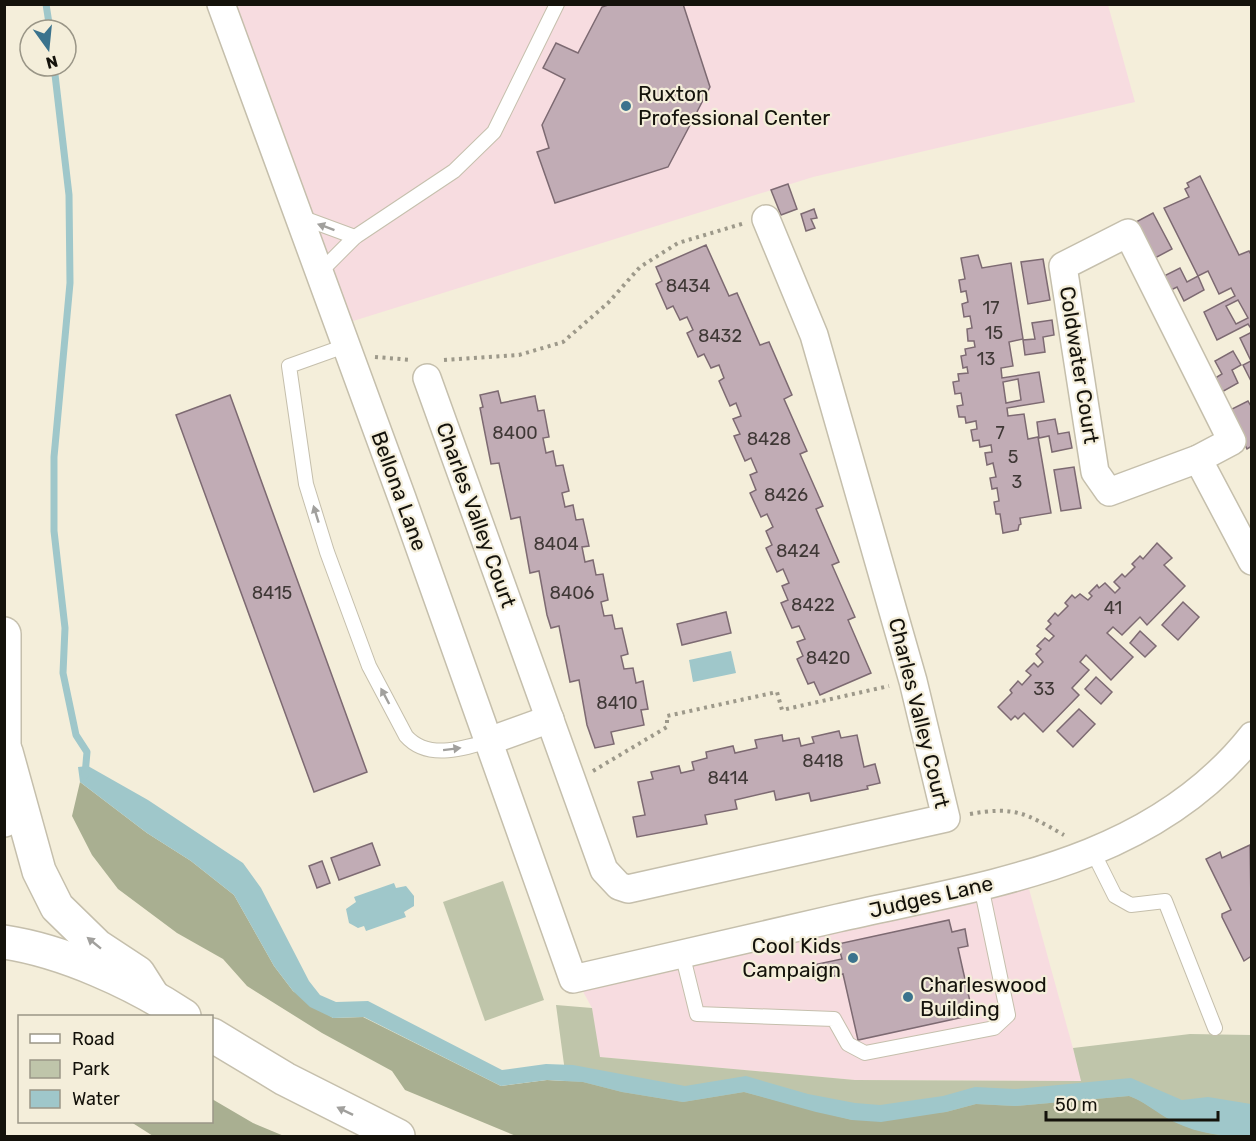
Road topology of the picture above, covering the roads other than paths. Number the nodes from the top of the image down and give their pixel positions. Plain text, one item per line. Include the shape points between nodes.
1 (221, 4) edge
2 (557, 4) edge
3 (297, 216) junction
4 (766, 219) road end
5 (356, 237) junction
6 (318, 273) junction
7 (346, 350) junction
8 (427, 366) road end
9 (1198, 459) junction
10 (1251, 561) edge
11 (4, 634) edge
12 (550, 719) junction
13 (1251, 736) edge
14 (489, 741) junction
15 (6, 752) edge
16 (4, 820) edge
17 (1093, 852) junction
18 (981, 886) junction
19 (4, 942) edge
20 (682, 953) junction
21 (573, 979) joint
22 (152, 995) junction
23 (181, 1015) edge
24 (1215, 1028) dead end
25 (213, 1036) edge
26 (398, 1137) edge

1 - 3 street, Bellona Lane
2 - 5 lane via 494,132 454,171
5 -> 3 lane
3 - 6 street, Bellona Lane
4 - 12 street, Charles Valley Court via 814,335 913,681 946,818 628,889 619,886 604,870
5 - 6 lane
6 - 7 street, Bellona Lane
7 - 14 street, Bellona Lane
7 - 14 lane via 289,366 306,484 327,552 369,666 406,736 415,746 439,751
8 - 12 street, Charles Valley Court
9 - 9 street, Coldwater Court via 1232,441 1128,233 1063,266 1095,472 1109,492
9 - 10 street
11 - 15 main road
12 - 14 street
13 - 17 street, Judges Lane via 1175,807 1127,838
14 - 21 street, Bellona Lane
15 - 16 main road
22 -> 15 main road via 138,973 97,946 57,907 39,871
17 - 18 street, Judges Lane via 1048,870
17 - 24 lane via 1114,896 1131,905 1165,901
18 - 20 street, Judges Lane
18 - 20 lane via 1008,1015 994,1028 865,1053 848,1044 834,1019 697,1014
19 - 22 main road via 48,952
20 - 21 street, Judges Lane
22 - 23 main road
26 -> 25 main road via 285,1079

